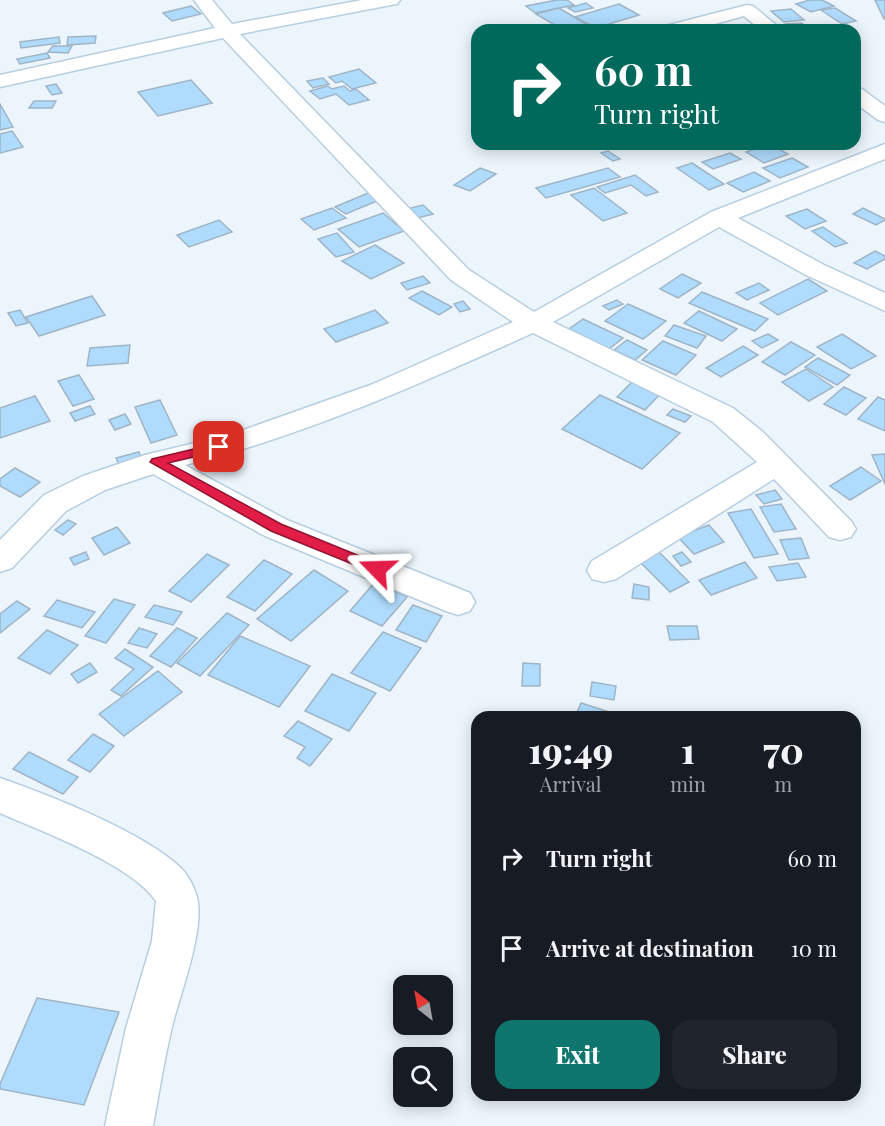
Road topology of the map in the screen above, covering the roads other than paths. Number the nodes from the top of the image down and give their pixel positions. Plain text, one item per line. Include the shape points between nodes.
1 (203, 0) edge
2 (392, 0) edge
3 (694, 24) edge
4 (765, 24) edge
5 (227, 31) junction
6 (0, 81) edge
7 (861, 98) edge
8 (885, 116) edge
9 (885, 151) edge
10 (719, 217) junction
11 (885, 303) edge
12 (532, 323) junction
13 (156, 462) junction
14 (776, 464) junction
15 (840, 529) dead end
16 (0, 560) edge
17 (604, 570) dead end
18 (458, 602) dead end
19 (0, 795) edge
20 (129, 1126) edge

1 - 5 street
2 - 5 street
3 - 4 street via 747,10
5 - 6 street
5 - 12 street via 460,275
7 - 8 street
9 - 10 street
10 - 11 street
10 - 12 street
12 - 13 street via 383,390 240,442
12 - 14 street via 723,415
13 - 16 street via 94,483 55,503
13 - 18 street via 276,528
14 - 15 street
14 - 17 street
19 - 20 street via 100,839 160,875 176,895 176,928 149,1028

